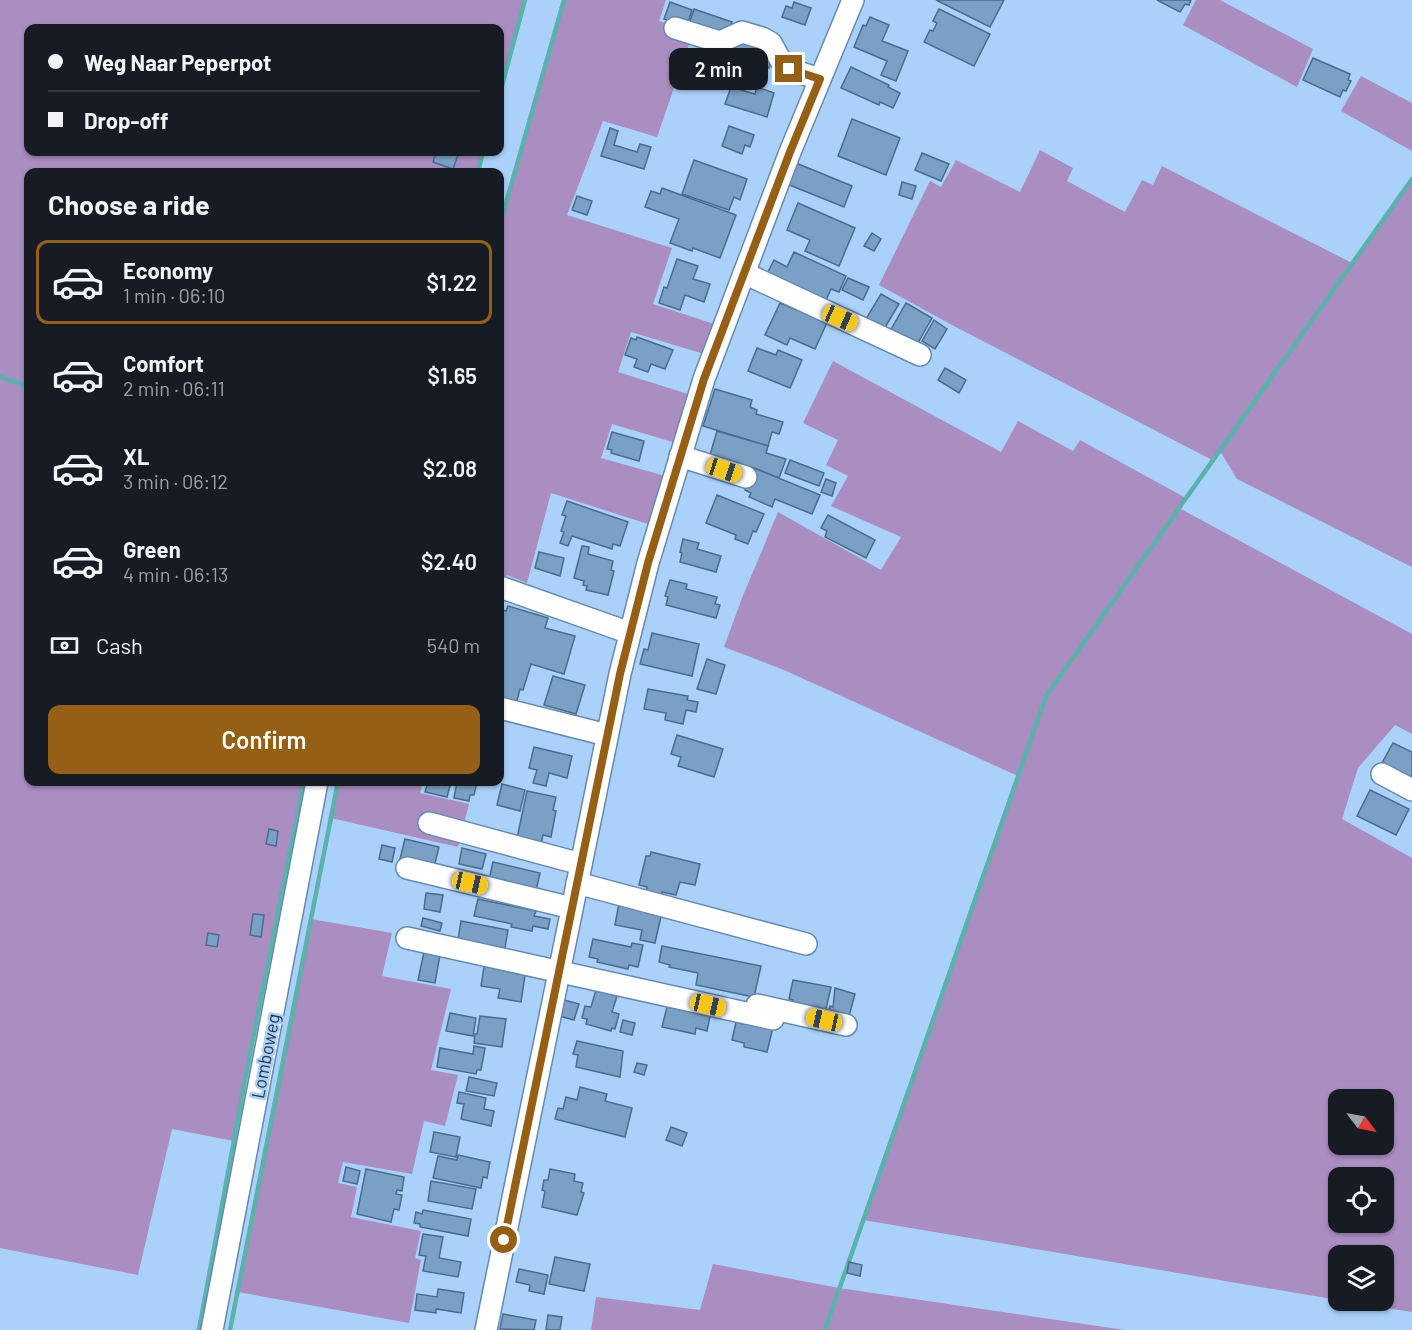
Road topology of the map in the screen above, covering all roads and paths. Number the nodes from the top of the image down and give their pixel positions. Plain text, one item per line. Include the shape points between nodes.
1 (853, 0) edge
2 (675, 28) dead end
3 (820, 79) junction
4 (744, 273) junction
5 (920, 355) dead end
6 (680, 456) junction
7 (746, 477) dead end
8 (504, 588) edge
9 (630, 633) junction
10 (504, 709) edge
11 (607, 735) junction
12 (1382, 774) dead end
13 (316, 786) edge
14 (1412, 790) edge
15 (429, 823) dead end
16 (407, 868) dead end
17 (579, 873) junction
18 (572, 908) junction
19 (407, 938) dead end
20 (806, 944) dead end
21 (560, 966) junction
22 (773, 1019) dead end
23 (846, 1026) dead end
24 (212, 1330) edge
25 (486, 1330) edge

1 - 3 street
2 - 3 street via 720,42 742,32 762,38 771,43 789,69
3 - 4 street
4 - 5 street
4 - 6 street
6 - 7 street
6 - 9 street
8 - 9 street
9 - 11 street
10 - 11 street
11 - 17 street
12 - 14 street
13 - 24 street, Lomboweg
15 - 17 street
16 - 18 street
17 - 18 street
17 - 20 street
18 - 21 street
19 - 21 street
21 - 22 street
21 - 23 street
21 - 25 street

